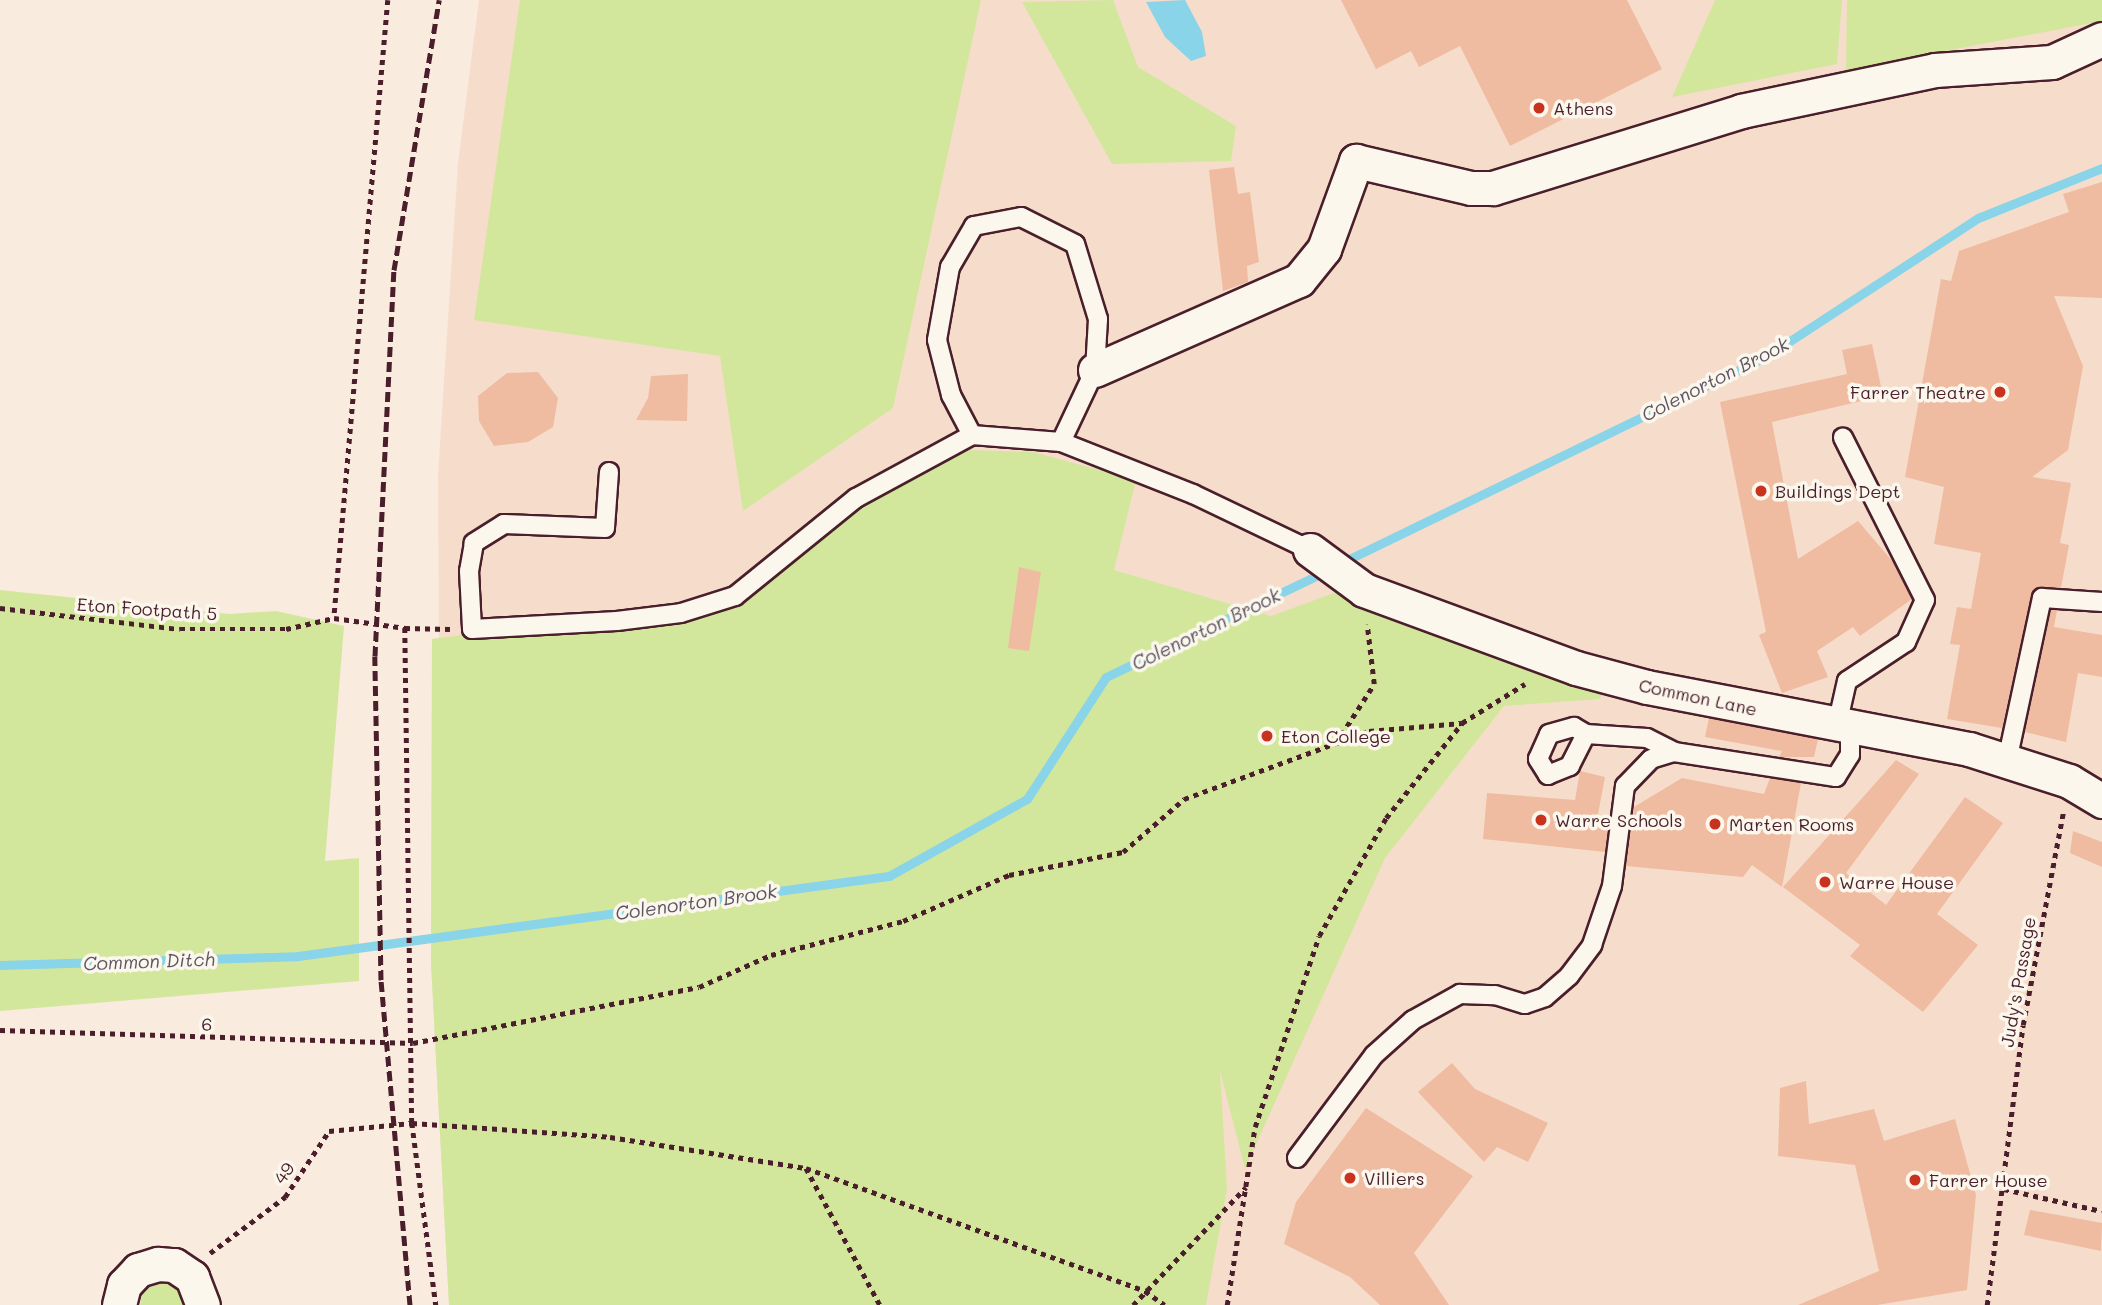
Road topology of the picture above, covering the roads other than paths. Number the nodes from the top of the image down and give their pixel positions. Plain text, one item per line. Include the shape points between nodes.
1 (2102, 39) edge
2 (1095, 370) junction
3 (972, 435) junction
4 (1843, 438) dead end
5 (1061, 442) junction
6 (609, 472) dead end
7 (1310, 550) joint
8 (2102, 602) edge
9 (1843, 726) junction
10 (1586, 734) dead end
11 (1674, 752) junction
12 (2007, 761) junction
13 (2102, 802) edge
14 (1297, 1157) dead end
15 (119, 1305) edge
16 (203, 1305) edge

1 - 2 street via 2052,62 1935,70 1741,111 1493,188 1471,188 1356,161 1324,249 1299,280
2 - 3 lane via 1098,319 1075,244 1021,217 974,226 950,267 937,340 951,395
2 - 5 lane
3 - 5 lane
3 - 6 lane via 856,498 735,596 642,618 472,629 469,571 474,543 505,524 605,528
4 - 9 lane via 1925,600 1906,642 1842,688
5 - 7 lane via 1193,494
7 - 9 street, Common Lane via 1364,590 1576,668
8 - 12 lane via 2042,598
9 - 11 lane via 1850,755 1836,777
9 - 12 street, Common Lane
10 - 11 lane via 1647,738
11 - 14 lane via 1651,759 1625,786 1612,886 1592,945 1569,976 1545,997 1525,1004 1495,995 1460,994 1413,1020 1374,1055
12 - 13 street, Common Lane via 2069,781
15 - 16 street via 124,1285 138,1270 158,1264 186,1271 200,1289

